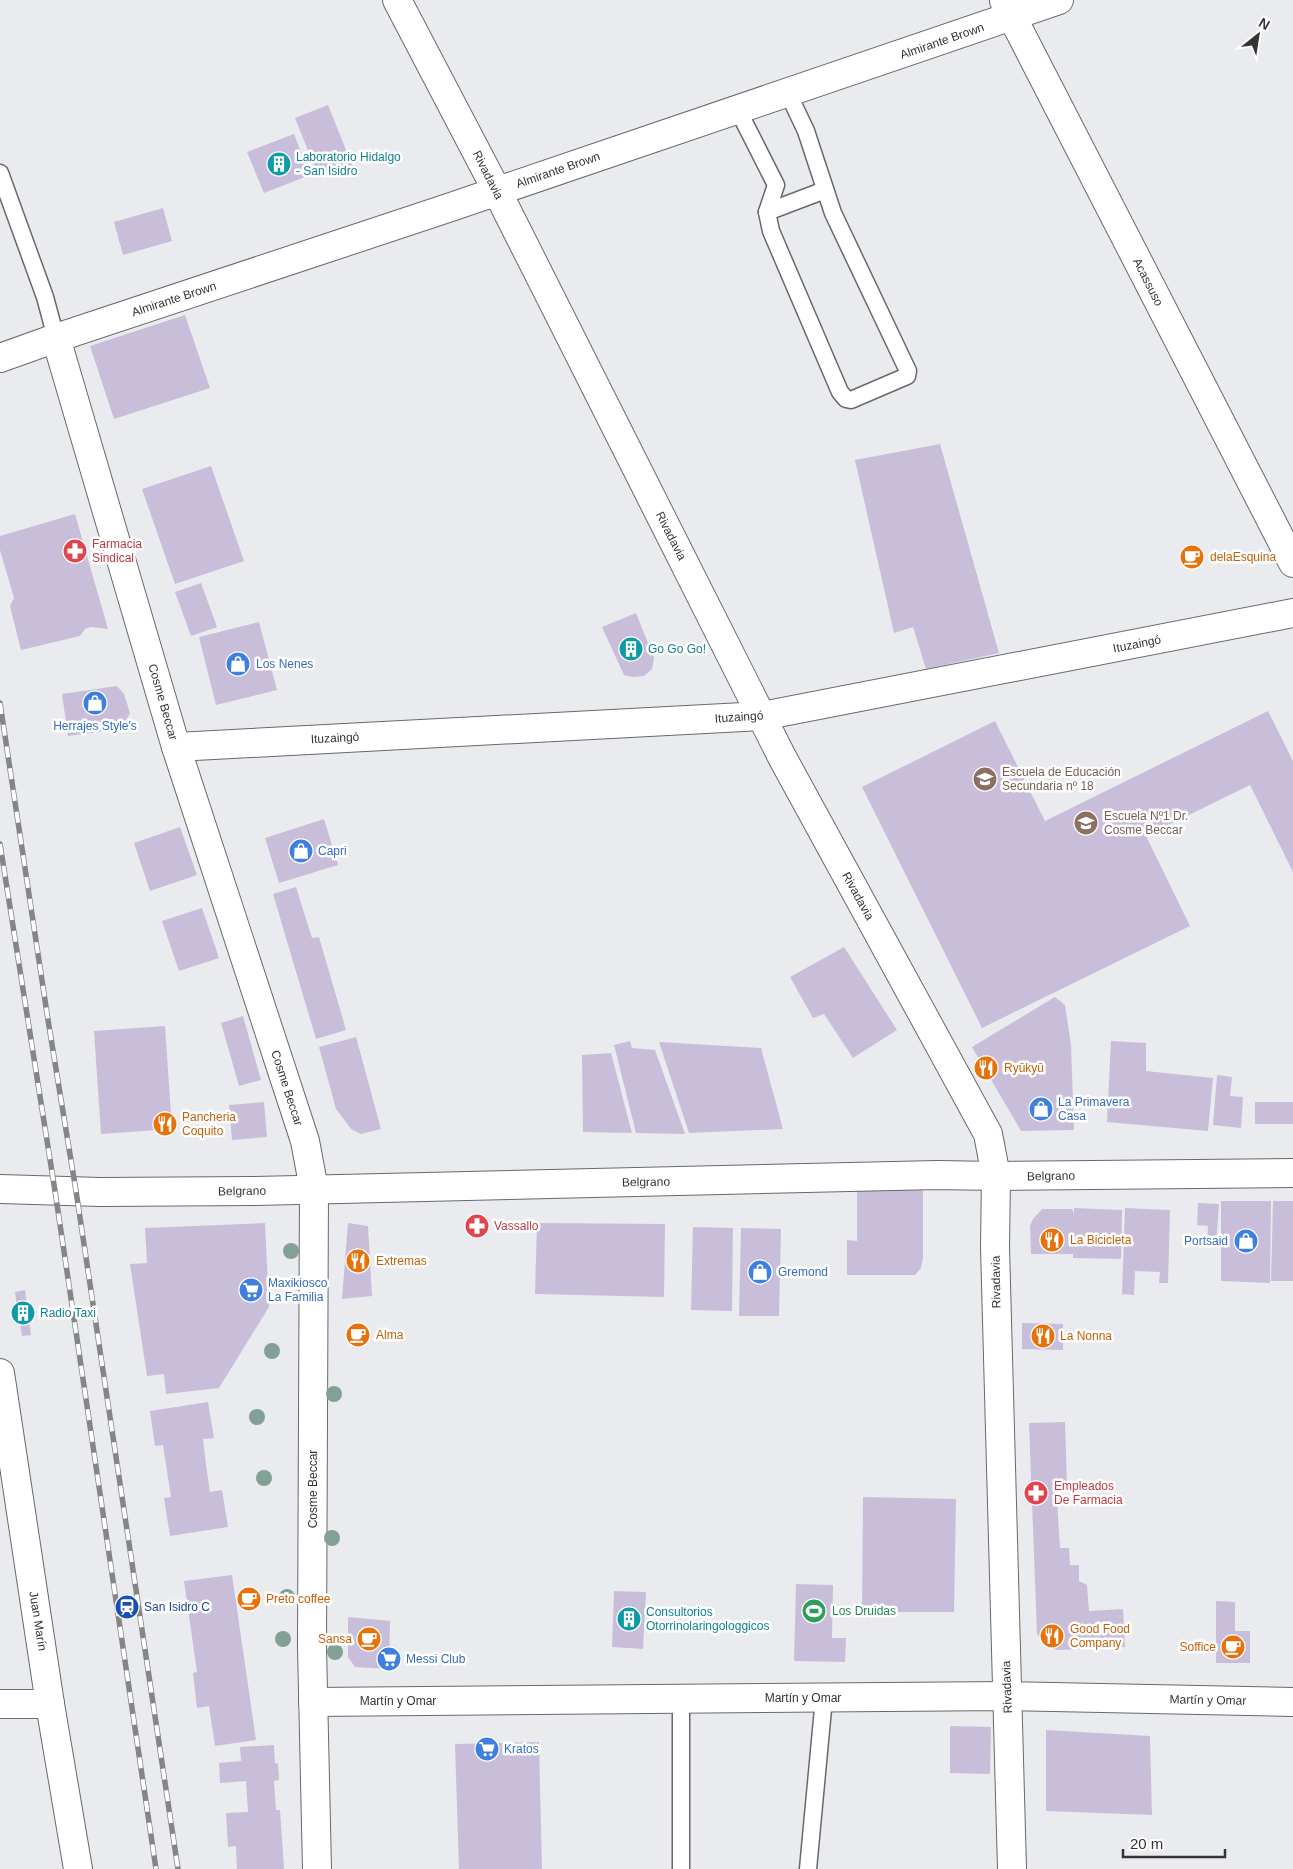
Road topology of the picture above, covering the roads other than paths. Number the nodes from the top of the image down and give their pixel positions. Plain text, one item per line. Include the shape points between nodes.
1 (397, 0) edge
2 (1059, 0) edge
3 (1007, 8) edge
4 (788, 93) junction
5 (738, 110) junction
6 (0, 173) edge
7 (825, 190) junction
8 (497, 191) junction
9 (767, 212) junction
10 (56, 338) junction
11 (0, 358) edge
12 (1293, 564) edge
13 (1293, 613) edge
14 (762, 716) junction
15 (176, 747) junction
16 (1293, 1174) edge
17 (996, 1176) junction
18 (0, 1189) edge
19 (314, 1189) junction
20 (0, 1373) edge
21 (1008, 1696) junction
22 (824, 1698) junction
23 (681, 1699) junction
24 (313, 1702) junction
25 (1293, 1702) edge
26 (0, 1704) edge
27 (50, 1704) junction
28 (78, 1869) edge
29 (317, 1869) edge
30 (681, 1869) edge
31 (808, 1869) edge
32 (1012, 1869) edge

1 - 8 street, Rivadavia
2 - 3 street, Almirante Brown
3 - 4 street, Almirante Brown
3 - 12 street, Acassuso
4 - 5 street, Almirante Brown
4 - 7 lane via 806,131
5 - 8 street, Almirante Brown
5 - 9 lane via 776,185
6 - 10 lane via 45,296
7 - 9 lane
7 - 9 lane via 908,371 907,376 851,400 840,392 771,231
8 - 10 street, Almirante Brown
8 - 14 street, Rivadavia
10 - 11 street, Almirante Brown
10 - 15 street, Cosme Beccar
13 - 14 street, Ituzaingó
14 - 15 street, Ituzaingó
14 - 17 street, Rivadavia via 988,1134
15 - 19 street, Cosme Beccar via 305,1141
16 - 17 street, Belgrano
17 - 19 street, Belgrano
17 - 21 street, Rivadavia via 995,1247
18 - 19 street, Belgrano via 109,1192
19 - 24 street, Cosme Beccar
20 - 27 street, Juan Marín
21 - 22 street, Martín y Omar
21 - 25 street, Martín y Omar
21 - 32 street, Rivadavia
22 - 23 street, Martín y Omar
22 - 31 lane
23 - 24 street, Martín y Omar
23 - 30 lane
24 - 29 street, Cosme Beccar
26 - 27 street
27 - 28 street, Juan Marín

